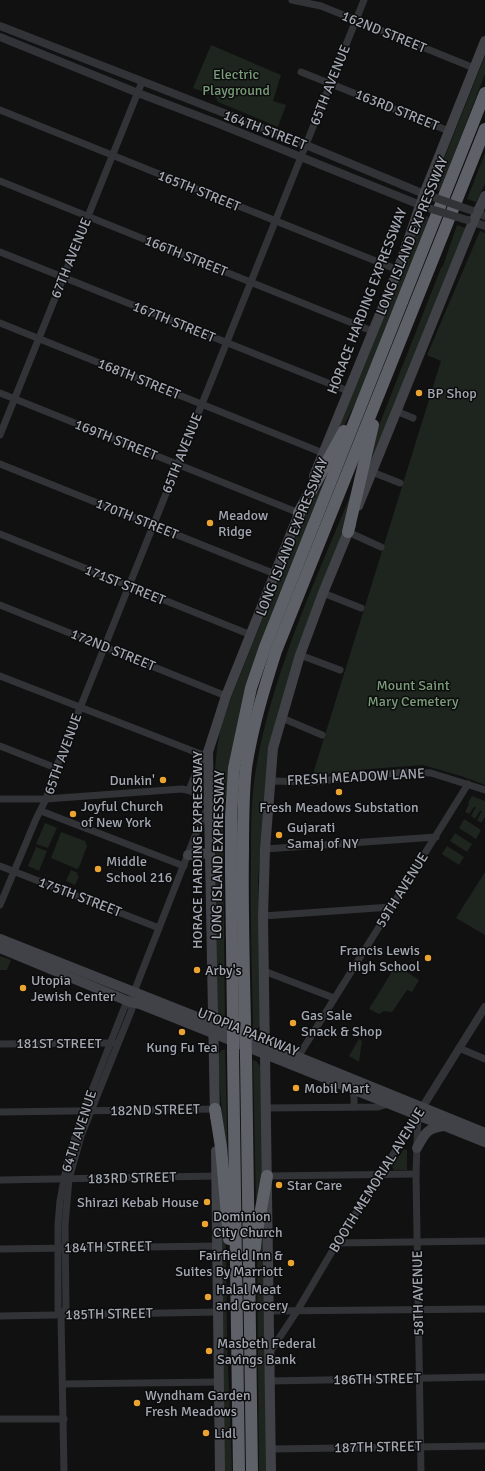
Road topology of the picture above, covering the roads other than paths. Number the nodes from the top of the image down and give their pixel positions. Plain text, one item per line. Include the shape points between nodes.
1 (292, 0) edge
2 (364, 0) edge
3 (356, 20) junction
4 (0, 26) edge
5 (0, 37) edge
6 (485, 41) edge
7 (474, 68) junction
8 (301, 72) dead end
9 (142, 82) junction
10 (330, 83) junction
11 (138, 93) junction
12 (485, 93) edge
13 (0, 110) edge
14 (485, 130) edge
15 (449, 131) junction
16 (306, 145) junction
17 (112, 156) junction
18 (301, 158) junction
19 (0, 181) edge
20 (428, 195) junction
21 (485, 196) edge
22 (424, 207) junction
23 (87, 216) junction
24 (475, 216) edge
25 (275, 221) junction
26 (485, 226) edge
27 (0, 252) edge
28 (398, 270) junction
29 (63, 277) junction
30 (251, 282) junction
31 (0, 323) edge
32 (372, 331) junction
33 (39, 338) junction
34 (226, 343) junction
35 (370, 383) junction
36 (382, 386) junction
37 (348, 391) junction
38 (0, 393) edge
39 (14, 399) junction
40 (202, 404) junction
41 (396, 411) junction
42 (413, 418) dead end
43 (0, 434) edge
44 (323, 453) junction
45 (0, 464) edge
46 (177, 464) junction
47 (372, 472) junction
48 (400, 483) dead end
49 (299, 513) junction
50 (153, 525) junction
51 (348, 532) junction
52 (0, 534) edge
53 (381, 547) dead end
54 (275, 574) junction
55 (128, 586) junction
56 (323, 593) junction
57 (0, 605) edge
58 (361, 608) dead end
59 (250, 635) junction
60 (104, 647) junction
61 (300, 655) junction
62 (340, 670) dead end
63 (0, 676) edge
64 (226, 696) junction
65 (80, 708) junction
66 (282, 718) junction
67 (322, 735) dead end
68 (0, 746) edge
69 (205, 754) junction
70 (56, 768) junction
71 (271, 781) junction
72 (468, 784) junction
73 (189, 790) junction
74 (485, 790) edge
75 (0, 799) edge
76 (46, 799) junction
77 (209, 805) junction
78 (40, 811) junction
79 (436, 836) junction
80 (265, 849) junction
81 (210, 853) junction
82 (188, 855) junction
83 (0, 866) edge
84 (184, 866) junction
85 (14, 871) junction
86 (0, 905) edge
87 (391, 907) junction
88 (263, 916) junction
89 (159, 928) junction
90 (0, 939) edge
91 (0, 948) edge
92 (264, 971) junction
93 (132, 997) junction
94 (334, 998) junction
95 (485, 1007) edge
96 (213, 1029) junction
97 (114, 1043) junction
98 (0, 1044) edge
99 (265, 1044) junction
100 (459, 1048) junction
101 (265, 1055) junction
102 (298, 1057) junction
103 (485, 1059) edge
104 (351, 1088) junction
105 (388, 1104) junction
106 (354, 1107) junction
107 (266, 1108) junction
108 (215, 1109) junction
109 (87, 1111) junction
110 (0, 1112) edge
111 (420, 1112) junction
112 (445, 1126) junction
113 (485, 1133) edge
114 (485, 1142) edge
115 (417, 1148) junction
116 (380, 1174) junction
117 (416, 1174) junction
118 (217, 1176) junction
119 (267, 1176) junction
120 (66, 1179) junction
121 (0, 1180) edge
122 (485, 1241) edge
123 (418, 1242) junction
124 (337, 1243) junction
125 (217, 1246) junction
126 (61, 1248) junction
127 (0, 1249) edge
128 (485, 1309) edge
129 (418, 1310) junction
130 (269, 1311) junction
131 (297, 1311) junction
132 (218, 1312) junction
133 (0, 1316) edge
134 (61, 1316) junction
135 (250, 1332) junction
136 (238, 1340) junction
137 (269, 1352) junction
138 (485, 1377) edge
139 (419, 1378) junction
140 (270, 1380) junction
141 (218, 1382) junction
142 (63, 1384) junction
143 (0, 1419) edge
144 (64, 1419) junction
145 (485, 1446) edge
146 (420, 1447) junction
147 (271, 1449) junction
148 (64, 1471) edge
149 (220, 1471) edge
150 (239, 1471) edge
151 (252, 1471) edge
152 (271, 1471) edge
153 (421, 1471) edge

1 - 3 street, 162ND STREET via 321,6
2 - 3 street, 65TH AVENUE
3 - 7 street, 162ND STREET
3 - 10 street, 65TH AVENUE
4 - 9 street, 164TH STREET
5 - 11 street, 164TH STREET
6 - 7 main road, HORACE HARDING EXPRESSWAY
7 - 15 main road, HORACE HARDING EXPRESSWAY
8 - 10 street, 163RD STREET
9 - 11 street, 67TH AVENUE
9 - 16 street, 164TH STREET
10 - 15 street, 163RD STREET
10 - 16 street, 65TH AVENUE
11 - 17 street, 67TH AVENUE
11 - 18 street, 164TH STREET
12 - 35 highway, LONG ISLAND EXPRESSWAY
13 - 17 street, 165TH STREET
14 - 36 highway, LONG ISLAND EXPRESSWAY
15 - 20 main road, HORACE HARDING EXPRESSWAY
16 - 18 street, 65TH AVENUE
16 - 20 street, 164TH STREET
17 - 23 street, 67TH AVENUE
17 - 25 street, 165TH STREET
18 - 22 street, 164TH STREET
18 - 25 street, 65TH AVENUE
19 - 23 street, 166TH STREET
20 - 22 main road, HORACE HARDING EXPRESSWAY
20 - 24 street, 164TH STREET, bridge
21 - 24 main road
22 - 24 street, 164TH STREET, bridge
22 - 28 main road, HORACE HARDING EXPRESSWAY
23 - 29 street, 67TH AVENUE
23 - 30 street, 166TH STREET
24 - 26 street, 164TH STREET
24 - 41 main road
25 - 28 street, 165TH STREET
25 - 30 street, 65TH AVENUE
27 - 29 street, 167TH STREET
28 - 32 main road, HORACE HARDING EXPRESSWAY
29 - 33 street, 67TH AVENUE
29 - 34 street, 167TH STREET
30 - 32 street, 166TH STREET
30 - 34 street, 65TH AVENUE
31 - 33 street, 168TH STREET
32 - 37 main road, HORACE HARDING EXPRESSWAY
33 - 39 street, 67TH AVENUE
33 - 40 street, 168TH STREET
34 - 37 street, 167TH STREET
34 - 40 street, 65TH AVENUE
35 - 49 highway
35 - 136 highway, LONG ISLAND EXPRESSWAY, bridge via 264,647 251,688 234,768 230,871
36 - 51 highway
36 - 135 highway, LONG ISLAND EXPRESSWAY, bridge via 276,651 254,727 246,769 243,872
37 - 44 main road, HORACE HARDING EXPRESSWAY
38 - 39 street, 169TH STREET
39 - 43 street, 67TH AVENUE
39 - 46 street, 169TH STREET
40 - 44 street, 168TH STREET
40 - 46 street, 65TH AVENUE
41 - 42 street
41 - 47 main road
44 - 49 main road, HORACE HARDING EXPRESSWAY
45 - 50 street, 170TH STREET
46 - 49 street, 169TH STREET
46 - 50 street, 65TH AVENUE
47 - 48 street
47 - 51 main road
49 - 54 main road, HORACE HARDING EXPRESSWAY
50 - 54 street, 170TH STREET
50 - 55 street, 65TH AVENUE
51 - 53 street
51 - 56 main road
52 - 55 street, 171ST STREET
54 - 59 main road, HORACE HARDING EXPRESSWAY
55 - 59 street, 171ST STREET
55 - 60 street, 65TH AVENUE
56 - 58 street
56 - 61 main road
57 - 60 street, 172ND STREET
59 - 64 main road, HORACE HARDING EXPRESSWAY
60 - 64 street, 172ND STREET
60 - 65 street, 65TH AVENUE
61 - 62 street
61 - 66 main road
63 - 65 street
64 - 69 main road, HORACE HARDING EXPRESSWAY
65 - 69 street
65 - 70 street, 65TH AVENUE
66 - 67 street
66 - 71 main road via 273,748
68 - 70 street
69 - 73 street
69 - 77 main road, HORACE HARDING EXPRESSWAY
70 - 76 street, 65TH AVENUE
71 - 72 street, FRESH MEADOW LANE via 312,782 405,772 431,773
71 - 80 main road
72 - 74 street, FRESH MEADOW LANE
72 - 79 street, 59TH AVENUE
73 - 76 street
73 - 77 street
75 - 76 street
76 - 78 street, 65TH AVENUE
77 - 81 main road, HORACE HARDING EXPRESSWAY
77 - 82 street, 64TH AVENUE
78 - 84 street
78 - 85 street, 65TH AVENUE
79 - 80 street
79 - 87 street, 59TH AVENUE
80 - 88 main road
81 - 82 main road
81 - 96 main road, HORACE HARDING EXPRESSWAY
82 - 84 street, 64TH AVENUE
83 - 85 street, 175TH STREET
84 - 89 street, 64TH AVENUE
85 - 86 street, 65TH AVENUE
85 - 89 street, 175TH STREET
87 - 88 street
87 - 94 street, 59TH AVENUE
88 - 92 main road
89 - 93 street, 64TH AVENUE
90 - 93 main road, UTOPIA PARKWAY
91 - 93 main road, UTOPIA PARKWAY
92 - 94 street
92 - 99 main road
93 - 96 main road, UTOPIA PARKWAY
93 - 97 street, 64TH AVENUE via 132,1009
94 - 102 street, 59TH AVENUE
95 - 100 street, BOOTH MEMORIAL AVENUE
96 - 99 main road, UTOPIA PARKWAY
96 - 101 main road, UTOPIA PARKWAY
96 - 108 main road, HORACE HARDING EXPRESSWAY
97 - 98 street, 181ST STREET
97 - 109 street, 64TH AVENUE
99 - 101 main road
99 - 102 main road, UTOPIA PARKWAY
100 - 103 street
100 - 111 street, BOOTH MEMORIAL AVENUE
101 - 104 main road, UTOPIA PARKWAY
101 - 107 main road
102 - 111 main road, UTOPIA PARKWAY
104 - 105 main road, UTOPIA PARKWAY
104 - 106 street
105 - 106 street via 377,1107
105 - 111 main road, UTOPIA PARKWAY
106 - 107 street
107 - 119 main road
108 - 109 street, 182ND STREET
108 - 118 main road, HORACE HARDING EXPRESSWAY
108 - 136 highway via 221,1147
109 - 110 street, 182ND STREET
109 - 120 street, 64TH AVENUE
111 - 112 main road, UTOPIA PARKWAY
111 - 113 main road, UTOPIA PARKWAY
111 - 115 street, 58TH AVENUE
111 - 116 street, BOOTH MEMORIAL AVENUE
112 - 114 main road, UTOPIA PARKWAY
112 - 115 main road via 429,1130
115 - 117 street, 58TH AVENUE
116 - 117 street
116 - 119 street
116 - 124 street, BOOTH MEMORIAL AVENUE
117 - 123 street, 58TH AVENUE
118 - 120 street, 183RD STREET
118 - 125 main road, HORACE HARDING EXPRESSWAY
119 - 130 main road
119 - 135 highway via 256,1237
120 - 121 street, 183RD STREET
120 - 126 street, 64TH AVENUE
122 - 123 street
123 - 124 street
123 - 129 street, 58TH AVENUE
124 - 131 street, BOOTH MEMORIAL AVENUE
125 - 126 street, 184TH STREET
125 - 132 main road, HORACE HARDING EXPRESSWAY
126 - 127 street, 184TH STREET
126 - 134 street, 64TH AVENUE via 66,1307
128 - 129 street
129 - 131 street
129 - 139 street, 58TH AVENUE
130 - 131 street
130 - 137 main road
131 - 137 street, BOOTH MEMORIAL AVENUE
132 - 134 street, 185TH STREET
132 - 141 main road, HORACE HARDING EXPRESSWAY
133 - 134 street, 185TH STREET
134 - 142 street, 64TH AVENUE
135 - 151 highway, LONG ISLAND EXPRESSWAY
136 - 150 highway, LONG ISLAND EXPRESSWAY
137 - 140 main road
138 - 139 street, 186TH STREET
139 - 140 street, 186TH STREET
139 - 146 street, 58TH AVENUE
140 - 147 main road
141 - 142 street
141 - 149 main road, HORACE HARDING EXPRESSWAY
142 - 144 street, 64TH AVENUE
143 - 144 street
144 - 148 street, 64TH AVENUE
145 - 146 street, 187TH STREET
146 - 147 street, 187TH STREET
146 - 153 street, 58TH AVENUE
147 - 152 main road

